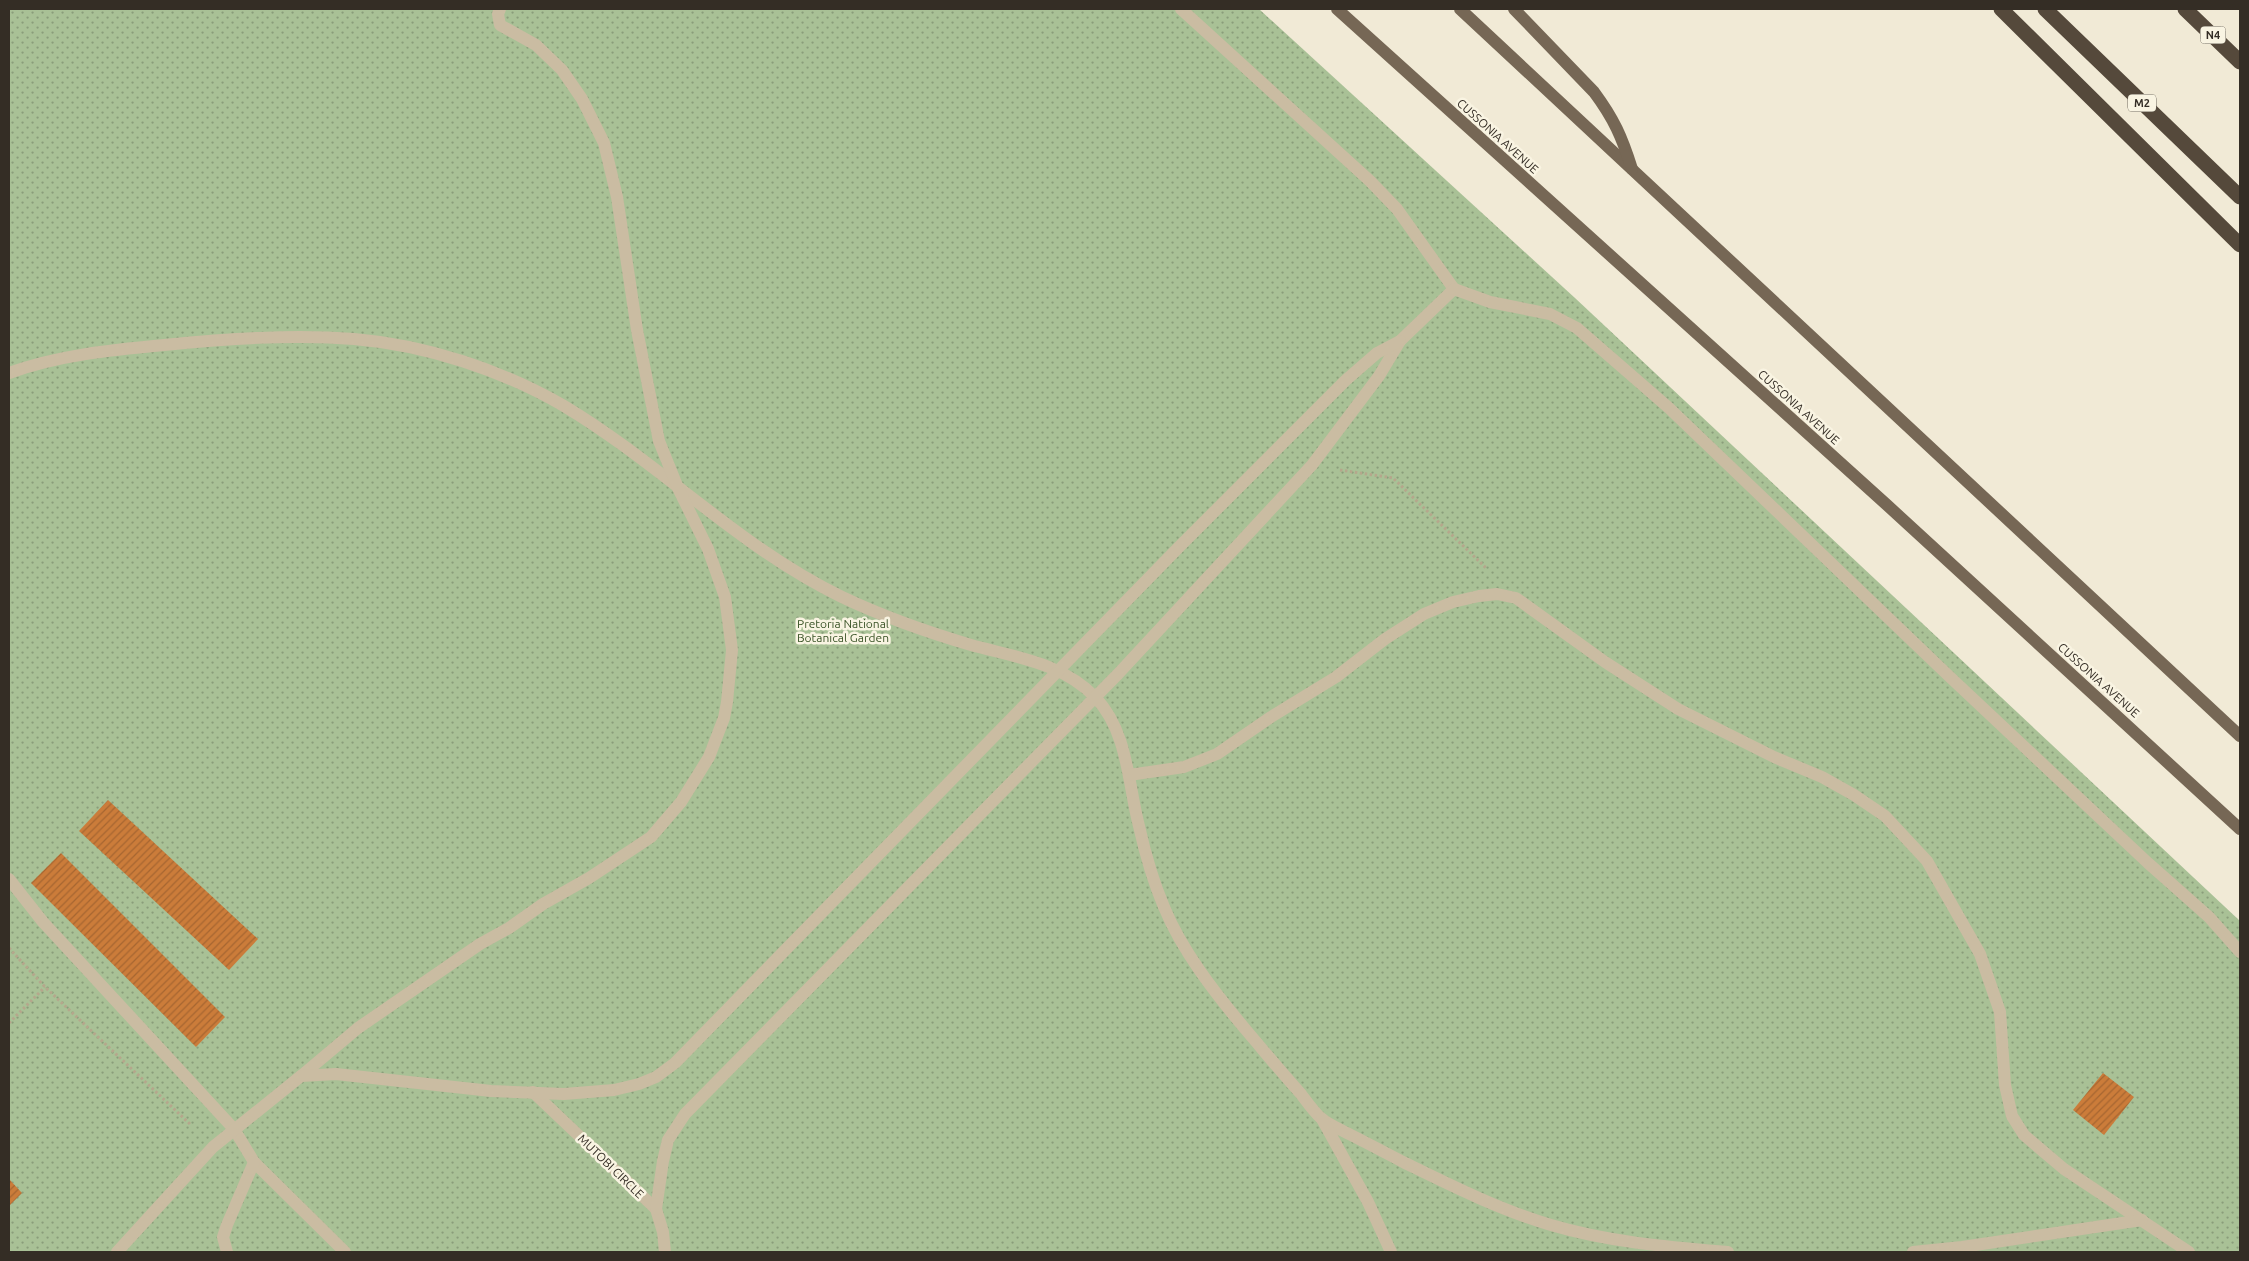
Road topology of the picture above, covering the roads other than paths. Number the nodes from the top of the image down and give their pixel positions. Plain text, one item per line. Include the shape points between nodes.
1 (500, 9) edge
2 (1181, 9) edge
3 (1337, 9) edge
4 (1460, 9) edge
5 (1514, 9) edge
6 (2001, 9) edge
7 (2045, 9) edge
8 (2185, 9) edge
9 (2240, 62) edge
10 (1632, 171) junction
11 (2240, 197) edge
12 (2240, 245) edge
13 (1454, 289) junction
14 (1400, 341) junction
15 (9, 374) edge
16 (678, 488) junction
17 (1060, 670) junction
18 (1096, 698) junction
19 (2240, 736) edge
20 (1129, 775) junction
21 (2240, 829) edge
22 (9, 879) edge
23 (2240, 952) edge
24 (301, 1076) junction
25 (533, 1092) junction
26 (1322, 1119) junction
27 (234, 1129) junction
28 (254, 1162) junction
29 (656, 1209) junction
30 (2142, 1220) junction
31 (117, 1252) edge
32 (227, 1252) edge
33 (345, 1252) edge
34 (665, 1252) edge
35 (1391, 1252) edge
36 (1728, 1252) edge
37 (1913, 1252) edge
38 (2189, 1252) edge

1 - 16 lane via 500,26 536,45 562,70 582,99 604,143 618,196 636,330 659,441
2 - 13 lane via 1370,181 1397,209
3 - 21 main road, CUSSONIA AVENUE via 1887,505
4 - 10 main road
5 - 10 main road via 1582,78 1604,106 1621,133
6 - 12 highway
7 - 11 highway, M2
8 - 9 highway, N4
10 - 19 main road
13 - 14 lane
13 - 23 lane via 1490,302 1550,314 1577,328 1669,408 1958,684 2209,917
14 - 17 lane via 1377,353 1346,380
14 - 18 lane via 1379,376 1312,465
15 - 16 lane via 35,364 102,351 203,341 356,339 403,346 522,383 598,429
16 - 17 lane via 776,559 843,598 916,627
16 - 24 lane via 699,528 721,583 732,650 724,718 709,757 681,802 651,837 480,944 358,1028
17 - 18 lane
17 - 25 lane via 675,1063 656,1077 614,1090 564,1094
18 - 20 lane via 1119,737
18 - 29 lane via 685,1114 668,1140
20 - 26 lane via 1146,854 1176,933 1226,1005
20 - 30 lane via 1184,767 1217,754 1329,682 1424,614 1479,596 1497,594 1516,598 1678,709 1822,777 1885,816 1927,862 1980,954 2000,1012 2005,1085 2012,1116 2024,1135 2064,1168
22 - 27 lane via 43,922
24 - 25 lane via 336,1074 491,1091
24 - 27 lane
25 - 29 lane, MUTOBI CIRCLE
26 - 35 lane via 1368,1202
26 - 36 lane via 1478,1197 1553,1226 1672,1248
27 - 28 lane
27 - 31 lane via 212,1147
28 - 32 lane via 223,1237
28 - 33 lane
29 - 34 lane, MUTOBI CIRCLE
30 - 37 lane
30 - 38 lane

